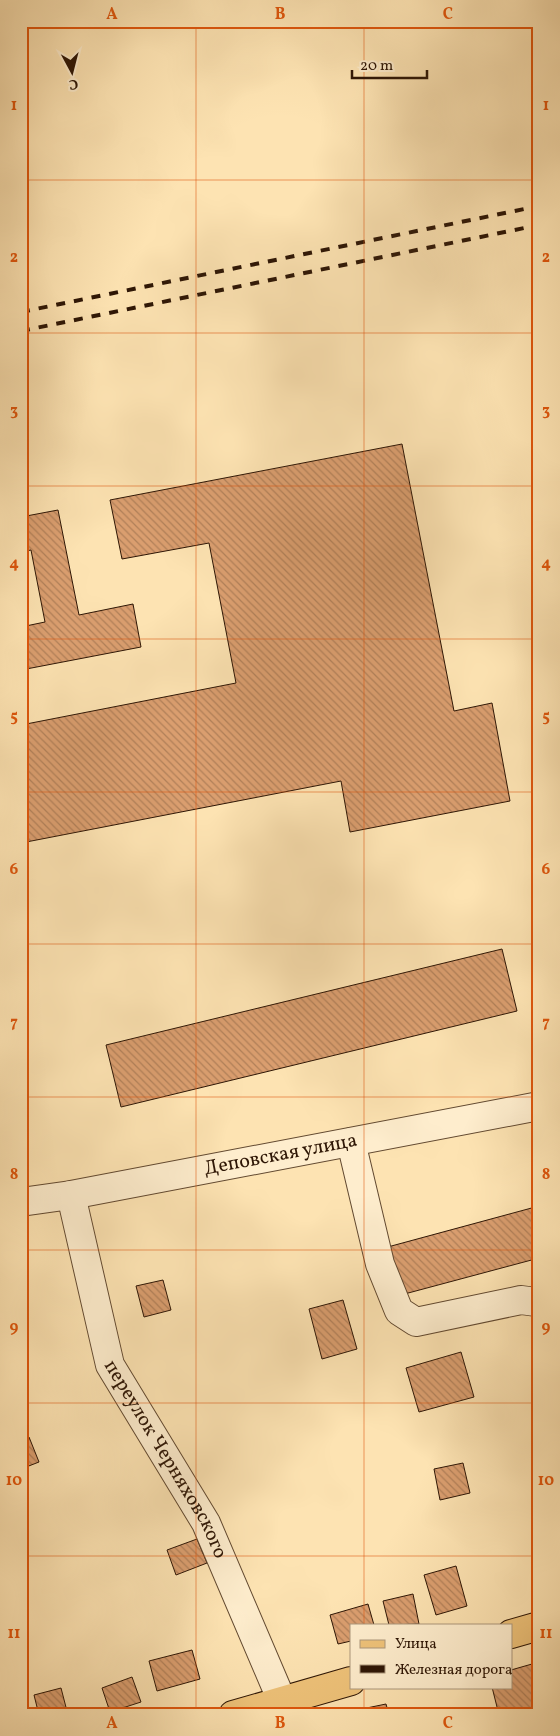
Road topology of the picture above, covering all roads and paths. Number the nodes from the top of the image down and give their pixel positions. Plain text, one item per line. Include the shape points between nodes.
1 (539, 1106) edge
2 (351, 1142) junction
3 (71, 1195) junction
4 (21, 1202) edge
5 (539, 1304) edge
6 (539, 1626) edge
7 (512, 1634) edge
8 (350, 1681) edge
9 (284, 1708) edge
10 (233, 1715) edge

1 - 2 street, Деповская улица
2 - 3 street, Деповская улица
2 - 5 street via 380,1264 399,1311 416,1322 521,1300
3 - 4 street, Деповская улица
3 - 9 street, переулок Черняховского via 110,1365 206,1523
6 - 7 main road
8 - 9 main road
9 - 10 main road

